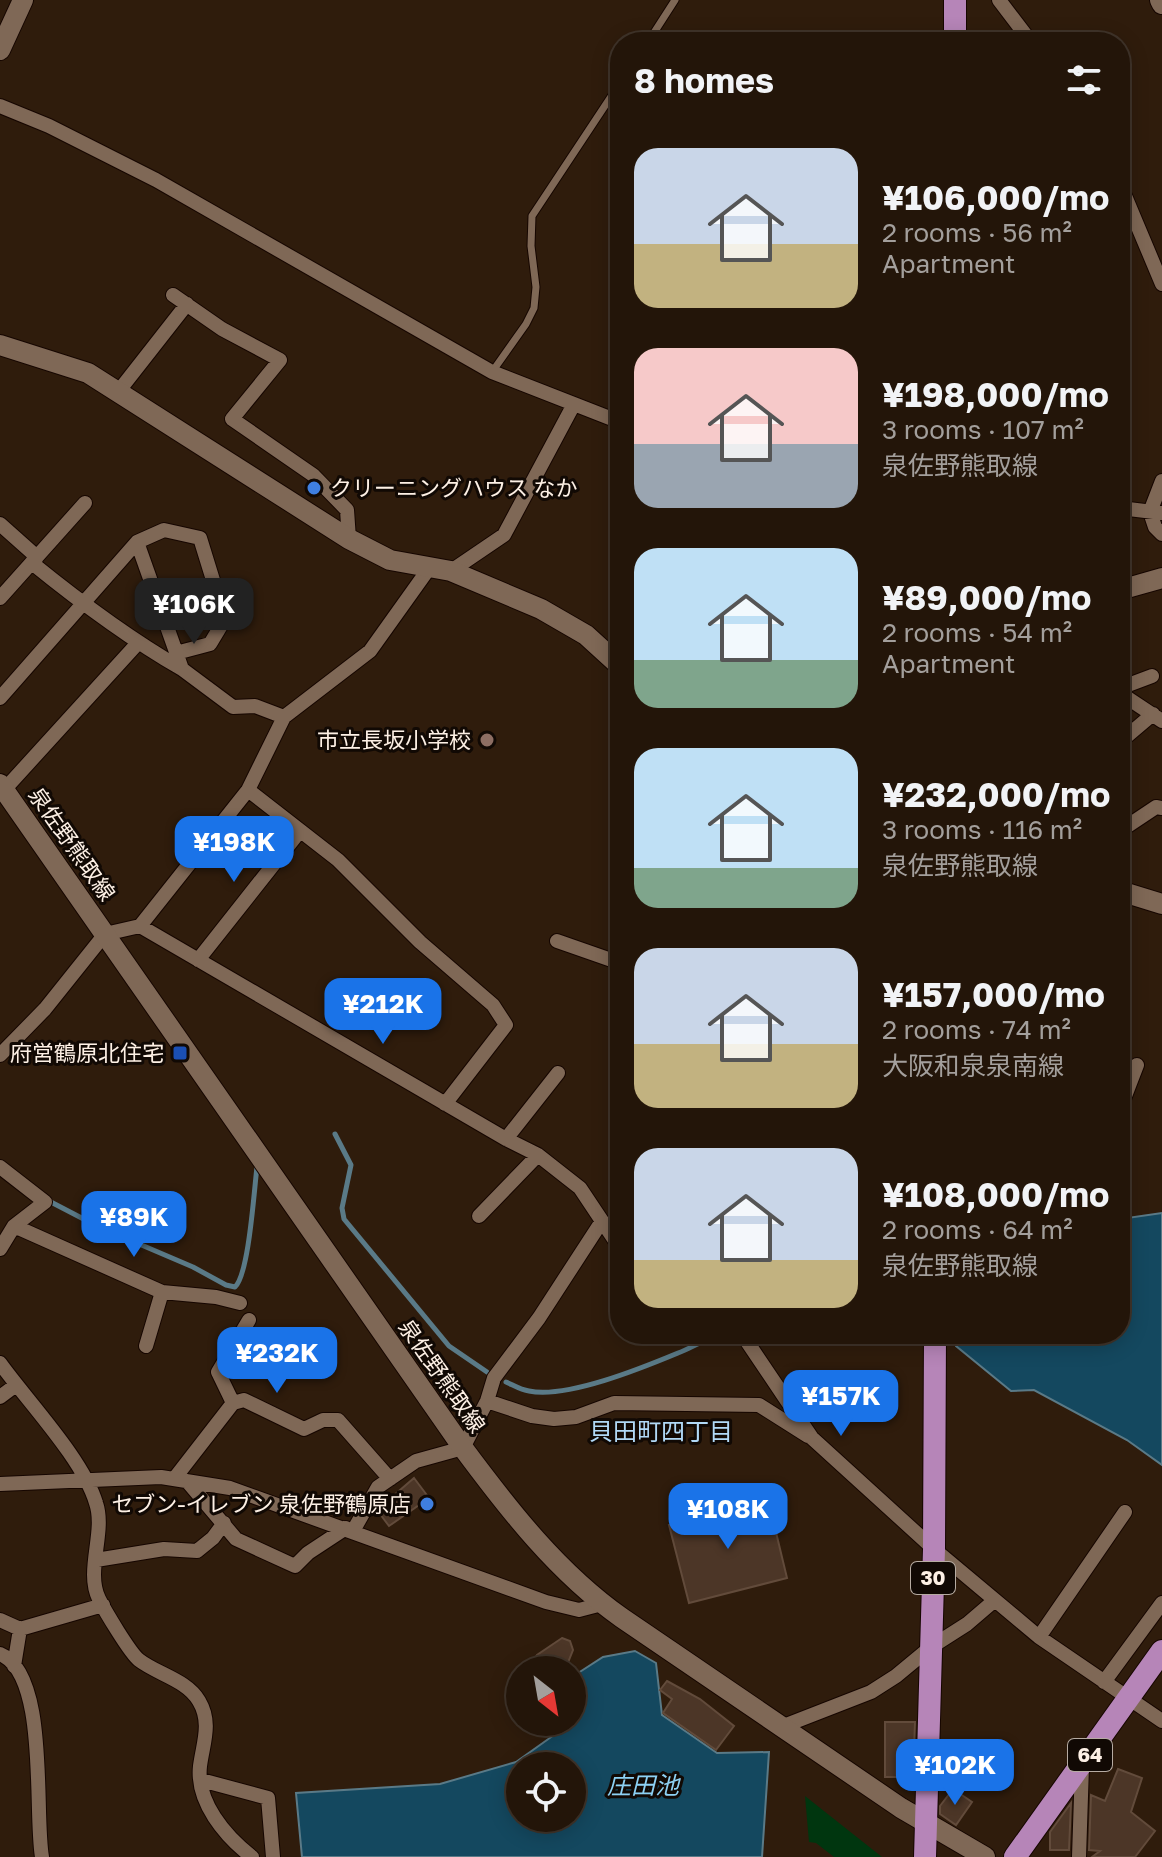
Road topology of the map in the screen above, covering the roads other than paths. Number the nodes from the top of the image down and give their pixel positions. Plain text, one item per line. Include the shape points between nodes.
1 (23, 0) edge
2 (675, 0) edge
3 (955, 0) edge
4 (999, 0) edge
5 (654, 32) edge
6 (955, 32) edge
7 (1023, 32) edge
8 (0, 50) edge
9 (610, 98) edge
10 (0, 106) edge
11 (1130, 208) edge
12 (1162, 284) edge
13 (173, 295) dead end
14 (187, 304) junction
15 (0, 345) edge
16 (492, 372) junction
17 (118, 392) junction
18 (574, 404) junction
19 (610, 418) edge
20 (1162, 481) edge
21 (85, 503) dead end
22 (1130, 509) edge
23 (1156, 513) edge
24 (0, 524) edge
25 (1162, 534) edge
26 (349, 539) junction
27 (137, 542) junction
28 (34, 560) junction
29 (430, 567) junction
30 (451, 571) junction
31 (1162, 578) edge
32 (1130, 587) edge
33 (0, 598) edge
34 (82, 604) junction
35 (137, 644) junction
36 (176, 653) junction
37 (610, 657) edge
38 (182, 669) junction
39 (1152, 676) dead end
40 (1130, 686) edge
41 (0, 698) edge
42 (1130, 698) edge
43 (284, 717) junction
44 (1158, 717) edge
45 (1130, 735) edge
46 (2, 787) edge
47 (248, 790) junction
48 (1162, 808) edge
49 (1130, 824) edge
50 (300, 831) junction
51 (1130, 894) edge
52 (1162, 904) edge
53 (140, 926) junction
54 (105, 934) junction
55 (557, 941) dead end
56 (198, 960) junction
57 (610, 960) edge
58 (0, 1055) edge
59 (1137, 1065) dead end
60 (558, 1073) dead end
61 (1130, 1083) edge
62 (445, 1104) junction
63 (506, 1139) junction
64 (538, 1155) junction
65 (0, 1167) edge
66 (479, 1216) dead end
67 (602, 1221) junction
68 (14, 1226) junction
69 (610, 1233) edge
70 (0, 1249) edge
71 (162, 1292) junction
72 (240, 1303) dead end
73 (249, 1320) dead end
74 (749, 1344) edge
75 (935, 1344) edge
76 (146, 1346) dead end
77 (0, 1363) edge
78 (16, 1385) junction
79 (0, 1397) edge
80 (487, 1401) junction
81 (233, 1403) junction
82 (812, 1438) junction
83 (463, 1448) junction
84 (390, 1479) junction
85 (180, 1480) junction
86 (87, 1481) junction
87 (0, 1484) edge
88 (1125, 1512) dead end
89 (224, 1523) junction
90 (349, 1529) junction
91 (934, 1549) junction
92 (96, 1560) junction
93 (995, 1600) junction
94 (1162, 1603) edge
95 (602, 1604) junction
96 (103, 1605) junction
97 (0, 1620) edge
98 (20, 1629) junction
99 (1039, 1637) junction
100 (931, 1647) junction
101 (1162, 1651) edge
102 (0, 1654) edge
103 (14, 1666) junction
104 (1104, 1682) junction
105 (1130, 1697) junction
106 (1162, 1721) edge
107 (781, 1727) junction
108 (1082, 1766) junction
109 (201, 1780) junction
110 (925, 1822) junction
111 (42, 1857) edge
112 (252, 1857) edge
113 (273, 1857) edge
114 (925, 1857) edge
115 (985, 1857) edge
116 (1015, 1857) edge
117 (1079, 1857) edge

1 - 8 main road
2 - 5 lane
3 - 6 main road
4 - 7 street
9 - 16 lane via 532,216 534,308
10 - 16 street via 156,180
11 - 12 street
13 - 14 street
14 - 17 street
14 - 26 street via 280,360 232,419 313,475 347,510
15 - 17 main road via 88,373
16 - 18 street
17 - 26 main road
18 - 19 street
18 - 30 street via 504,535
20 - 23 street
21 - 28 street
22 - 23 street
23 - 25 street via 1155,527
24 - 28 street
26 - 29 main road via 390,560
27 - 34 street
27 - 36 street
27 - 36 street via 164,530 200,538 225,619 210,644
28 - 33 street
28 - 34 street
29 - 30 main road
29 - 43 street via 370,651
30 - 37 main road via 541,609 586,635
31 - 32 main road
34 - 35 street
34 - 41 street
35 - 38 street
35 - 46 street
36 - 38 street
38 - 43 street via 233,707 255,706
39 - 40 street
42 - 44 street
43 - 47 street
44 - 45 street
46 - 54 main road, 泉佐野熊取線
47 - 50 street
47 - 53 street
48 - 49 street
50 - 56 street
50 - 62 street via 493,1005 506,1025
51 - 52 main road
53 - 54 street
53 - 56 street
54 - 58 street
54 - 83 main road, 泉佐野熊取線
55 - 57 street
56 - 62 street
59 - 61 street
60 - 63 street
62 - 63 street
63 - 64 street
64 - 66 street
64 - 67 street via 580,1188
65 - 68 street via 45,1202
67 - 69 street
67 - 80 street via 494,1378
68 - 70 street
68 - 71 street
71 - 72 street
71 - 76 street
73 - 81 street via 218,1372
74 - 82 street
75 - 91 main road, 30
77 - 78 street
78 - 79 street
78 - 86 street
80 - 82 street via 554,1419 614,1403 759,1405
80 - 83 street
81 - 84 street via 244,1400 304,1429 338,1420
81 - 85 street
82 - 91 street
83 - 84 street via 416,1461
83 - 95 main road, 泉佐野熊取線 via 514,1515
84 - 90 street via 378,1487
85 - 86 street
85 - 89 street
85 - 90 street via 230,1488
86 - 87 street
86 - 92 street via 97,1505
88 - 99 street
89 - 90 street via 236,1539 295,1566
89 - 92 street via 197,1551 164,1549
90 - 95 street via 546,1602 579,1610
91 - 93 street
91 - 100 main road, 30
92 - 96 street
93 - 99 street
93 - 100 street
94 - 104 street
95 - 107 main road, 泉佐野熊取線
96 - 98 street
96 - 109 street via 137,1658 189,1689 199,1701 207,1723
97 - 98 street
98 - 103 street
99 - 104 street
100 - 107 street via 871,1692
100 - 110 main road, 30
101 - 105 main road, 64
102 - 103 street
103 - 111 street via 26,1685 38,1742
104 - 105 street
105 - 106 street
105 - 108 main road, 64
107 - 110 main road, 泉佐野熊取線
108 - 116 main road, 64
108 - 117 street
109 - 112 street via 217,1821
109 - 113 street via 268,1798
110 - 114 main road, 30
110 - 115 main road, 泉佐野熊取線

